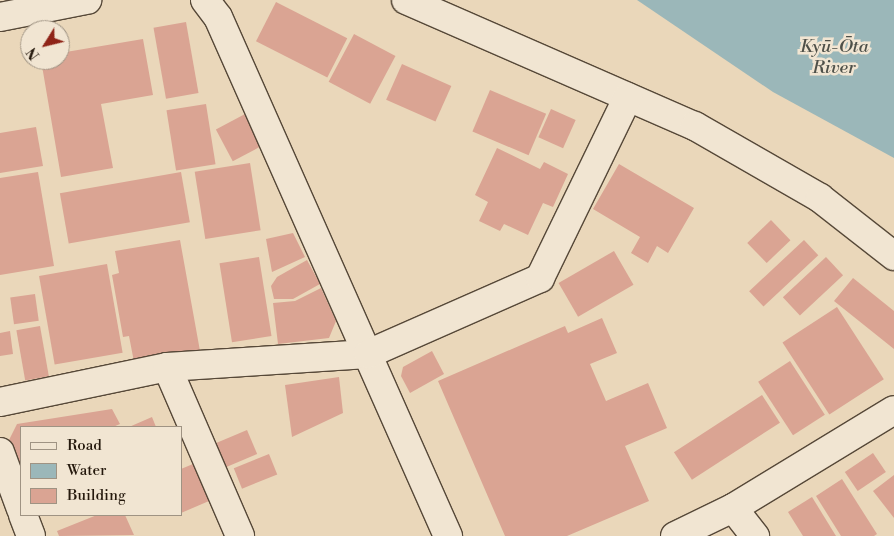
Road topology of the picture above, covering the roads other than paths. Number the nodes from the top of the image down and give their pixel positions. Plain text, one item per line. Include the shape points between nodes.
1 (87, 0) edge
2 (205, 0) edge
3 (406, 0) edge
4 (0, 17) edge
5 (628, 97) junction
6 (894, 256) edge
7 (368, 354) junction
8 (167, 367) junction
9 (0, 402) edge
10 (894, 410) edge
11 (0, 452) edge
12 (20, 506) edge
13 (733, 508) junction
14 (23, 516) edge
15 (31, 536) edge
16 (240, 536) edge
17 (448, 536) edge
18 (675, 536) edge
19 (755, 536) edge

1 - 4 street
2 - 7 street via 218,17
3 - 5 street
5 - 6 street via 694,126 820,198
5 - 7 street via 540,278
7 - 8 street
7 - 17 street
8 - 9 street
8 - 16 street
10 - 13 street
11 - 12 street
13 - 18 street
13 - 19 street
14 - 15 street

